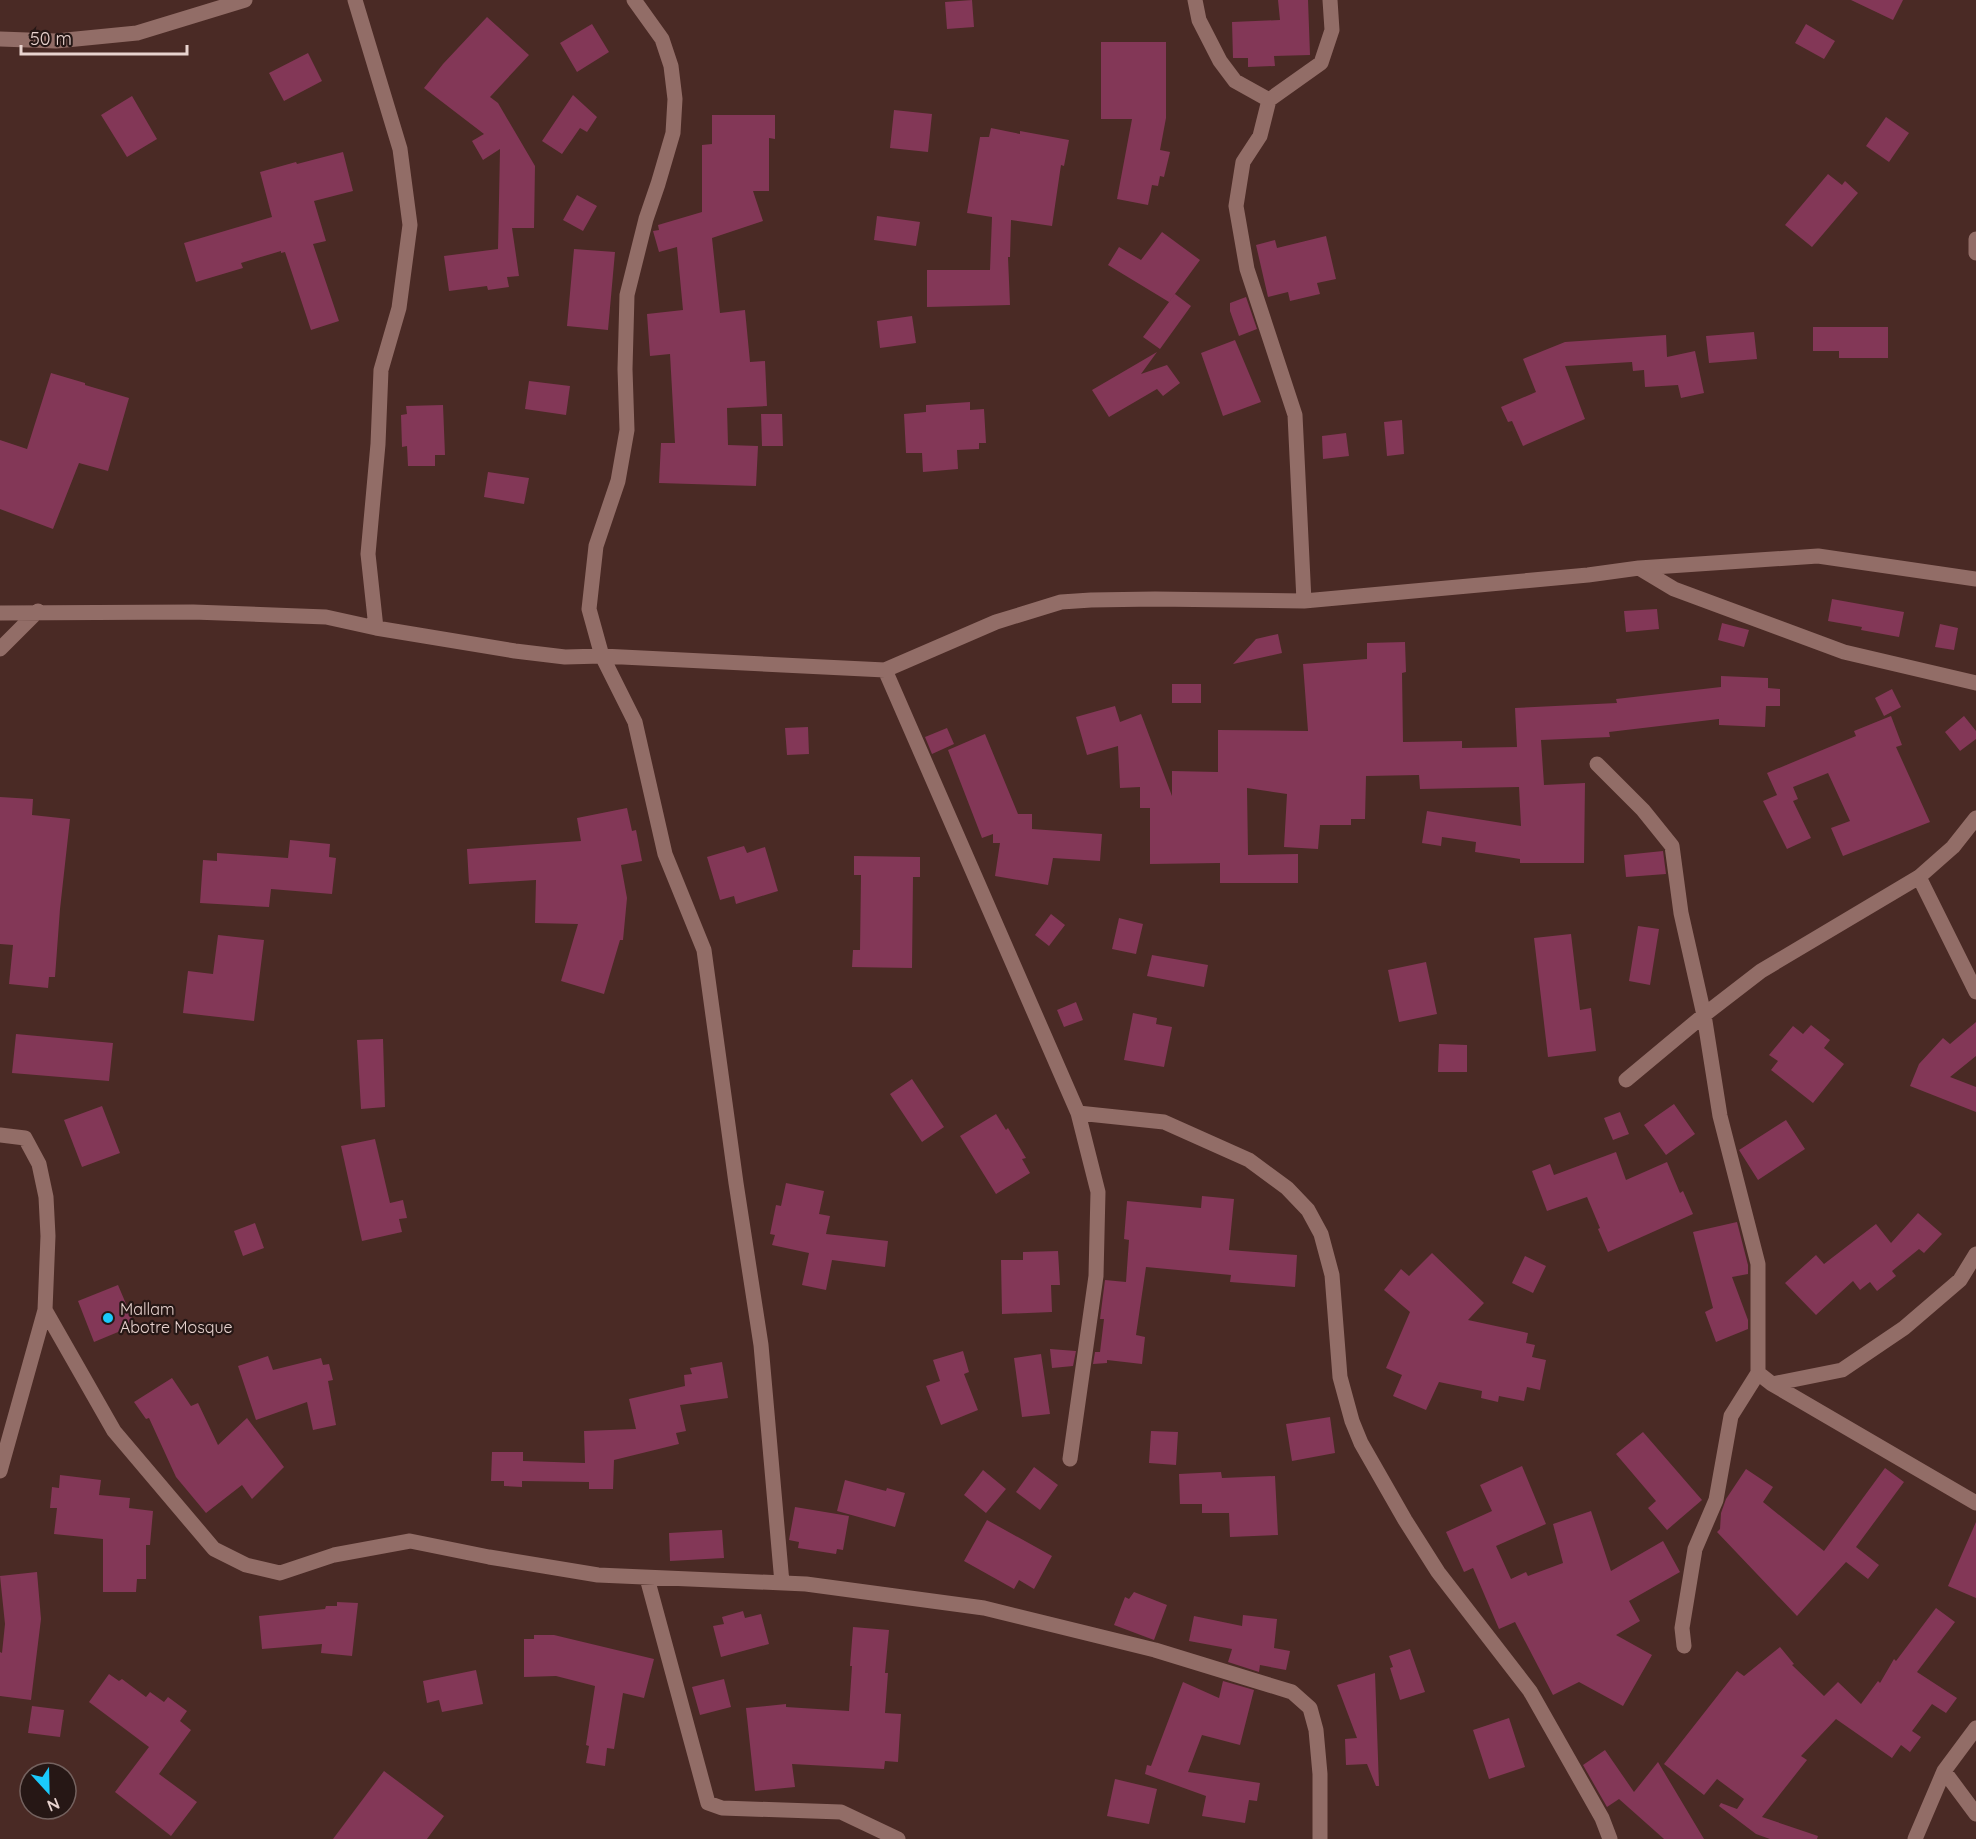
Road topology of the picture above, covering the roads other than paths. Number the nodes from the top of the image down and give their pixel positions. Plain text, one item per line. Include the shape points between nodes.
1 (245, 0) edge
2 (355, 0) edge
3 (634, 0) edge
4 (1195, 0) edge
5 (1330, 0) edge
6 (0, 39) edge
7 (1269, 100) junction
8 (1976, 239) edge
9 (1976, 253) edge
10 (1639, 568) junction
11 (1975, 578) edge
12 (1304, 601) junction
13 (38, 611) junction
14 (0, 613) edge
15 (376, 628) junction
16 (0, 649) edge
17 (602, 656) junction
18 (885, 670) junction
19 (1976, 683) edge
20 (1597, 764) dead end
21 (1976, 818) edge
22 (1919, 877) junction
23 (1976, 992) edge
24 (1704, 1015) junction
25 (1626, 1080) dead end
26 (1078, 1113) junction
27 (0, 1135) edge
28 (1976, 1254) edge
29 (45, 1310) junction
30 (1758, 1373) junction
31 (1772, 1384) junction
32 (1070, 1459) dead end
33 (0, 1471) edge
34 (1976, 1503) edge
35 (647, 1578) junction
36 (782, 1583) junction
37 (1684, 1646) dead end
38 (1976, 1728) edge
39 (1944, 1771) junction
40 (1976, 1814) edge
41 (898, 1839) edge
42 (1320, 1839) edge
43 (1610, 1839) edge
44 (1916, 1839) edge

1 - 6 street via 137,33 56,41
2 - 15 street via 400,149 410,225 399,308 381,370 368,554
3 - 17 street via 662,39 671,66 675,99 673,133 627,295 627,430 618,481 596,546 589,609
4 - 7 street via 1199,20 1220,61 1235,81
5 - 7 street via 1332,30 1321,63
7 - 12 street via 1260,136 1243,162 1236,206 1247,268 1295,415
8 - 9 street
10 - 11 street via 1818,556
10 - 12 street
10 - 19 street via 1674,588 1844,652
12 - 18 street via 1060,602 996,622
13 - 14 street
13 - 15 street via 326,617
13 - 16 street
15 - 17 street via 515,651 565,657
17 - 18 street
17 - 36 street via 635,722 665,854 704,950 761,1345
18 - 26 street
20 - 24 street via 1672,846 1681,913
21 - 22 street via 1953,847
22 - 23 street
22 - 24 street via 1761,971
24 - 25 street
24 - 30 street via 1720,1116 1758,1264
26 - 32 street via 1098,1191 1096,1276
26 - 43 street via 1164,1122 1249,1160 1287,1188 1308,1210 1321,1234 1332,1275 1340,1377 1361,1443 1438,1572 1530,1691
27 - 29 street via 25,1138 39,1164 48,1236
28 - 31 street via 1960,1280 1904,1328 1842,1370
29 - 33 street
29 - 35 street via 114,1431 214,1549 246,1565 280,1573 334,1555 410,1542 587,1573
30 - 31 street
30 - 37 street via 1731,1416 1716,1500 1695,1549 1682,1628
31 - 34 street
35 - 36 street
35 - 41 street via 708,1803 722,1808 841,1812
36 - 42 street via 984,1608 1155,1650 1292,1692 1310,1708 1316,1730
38 - 39 street
39 - 40 street
39 - 44 street

